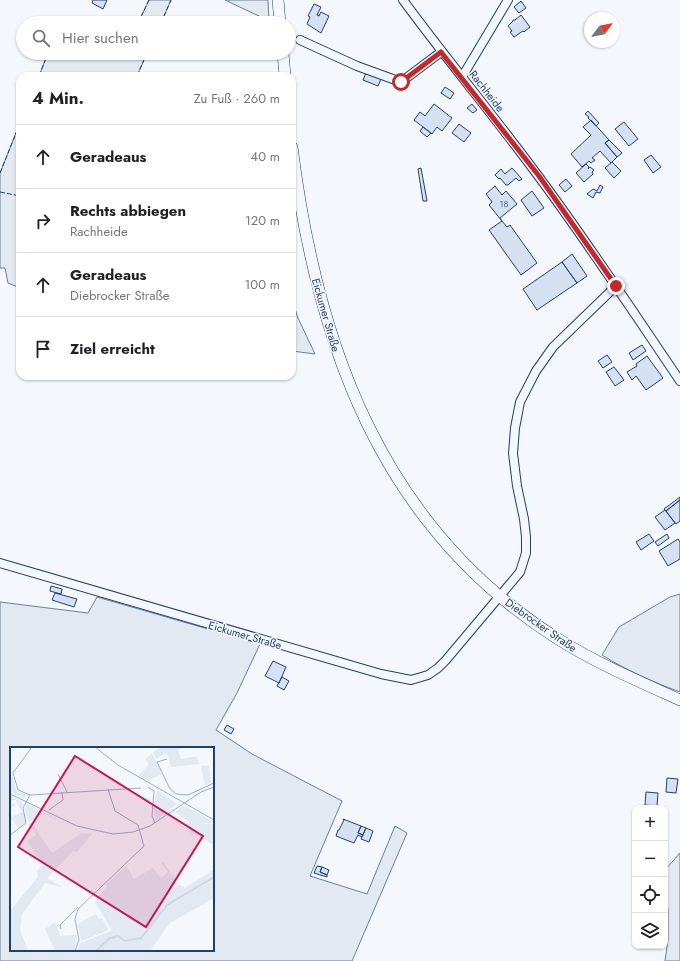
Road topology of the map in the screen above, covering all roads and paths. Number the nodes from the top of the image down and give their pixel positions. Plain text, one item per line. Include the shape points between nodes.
1 (278, 0) edge
2 (403, 0) edge
3 (508, 0) edge
4 (279, 16) edge
5 (300, 40) dead end
6 (441, 52) junction
7 (284, 60) edge
8 (285, 72) edge
9 (462, 78) junction
10 (296, 172) edge
11 (616, 286) junction
12 (680, 381) edge
13 (0, 563) edge
14 (500, 596) junction
15 (680, 698) edge

1 - 4 main road
2 - 6 street, Rachheide
3 - 9 street
5 - 6 street via 356,66 401,82
6 - 9 street, Rachheide
7 - 8 main road
9 - 11 street, Rachheide via 539,176
10 - 14 main road, Eickumer Straße via 318,292 348,383 367,426 407,494 446,544
11 - 12 street
11 - 14 street, Diebrocker Straße via 553,347 520,402 513,447 524,519 526,553 520,572
13 - 14 street, Eickumer Straße via 381,674 411,680 428,675 438,668
14 - 15 main road, Diebrocker Straße via 544,630 591,659

